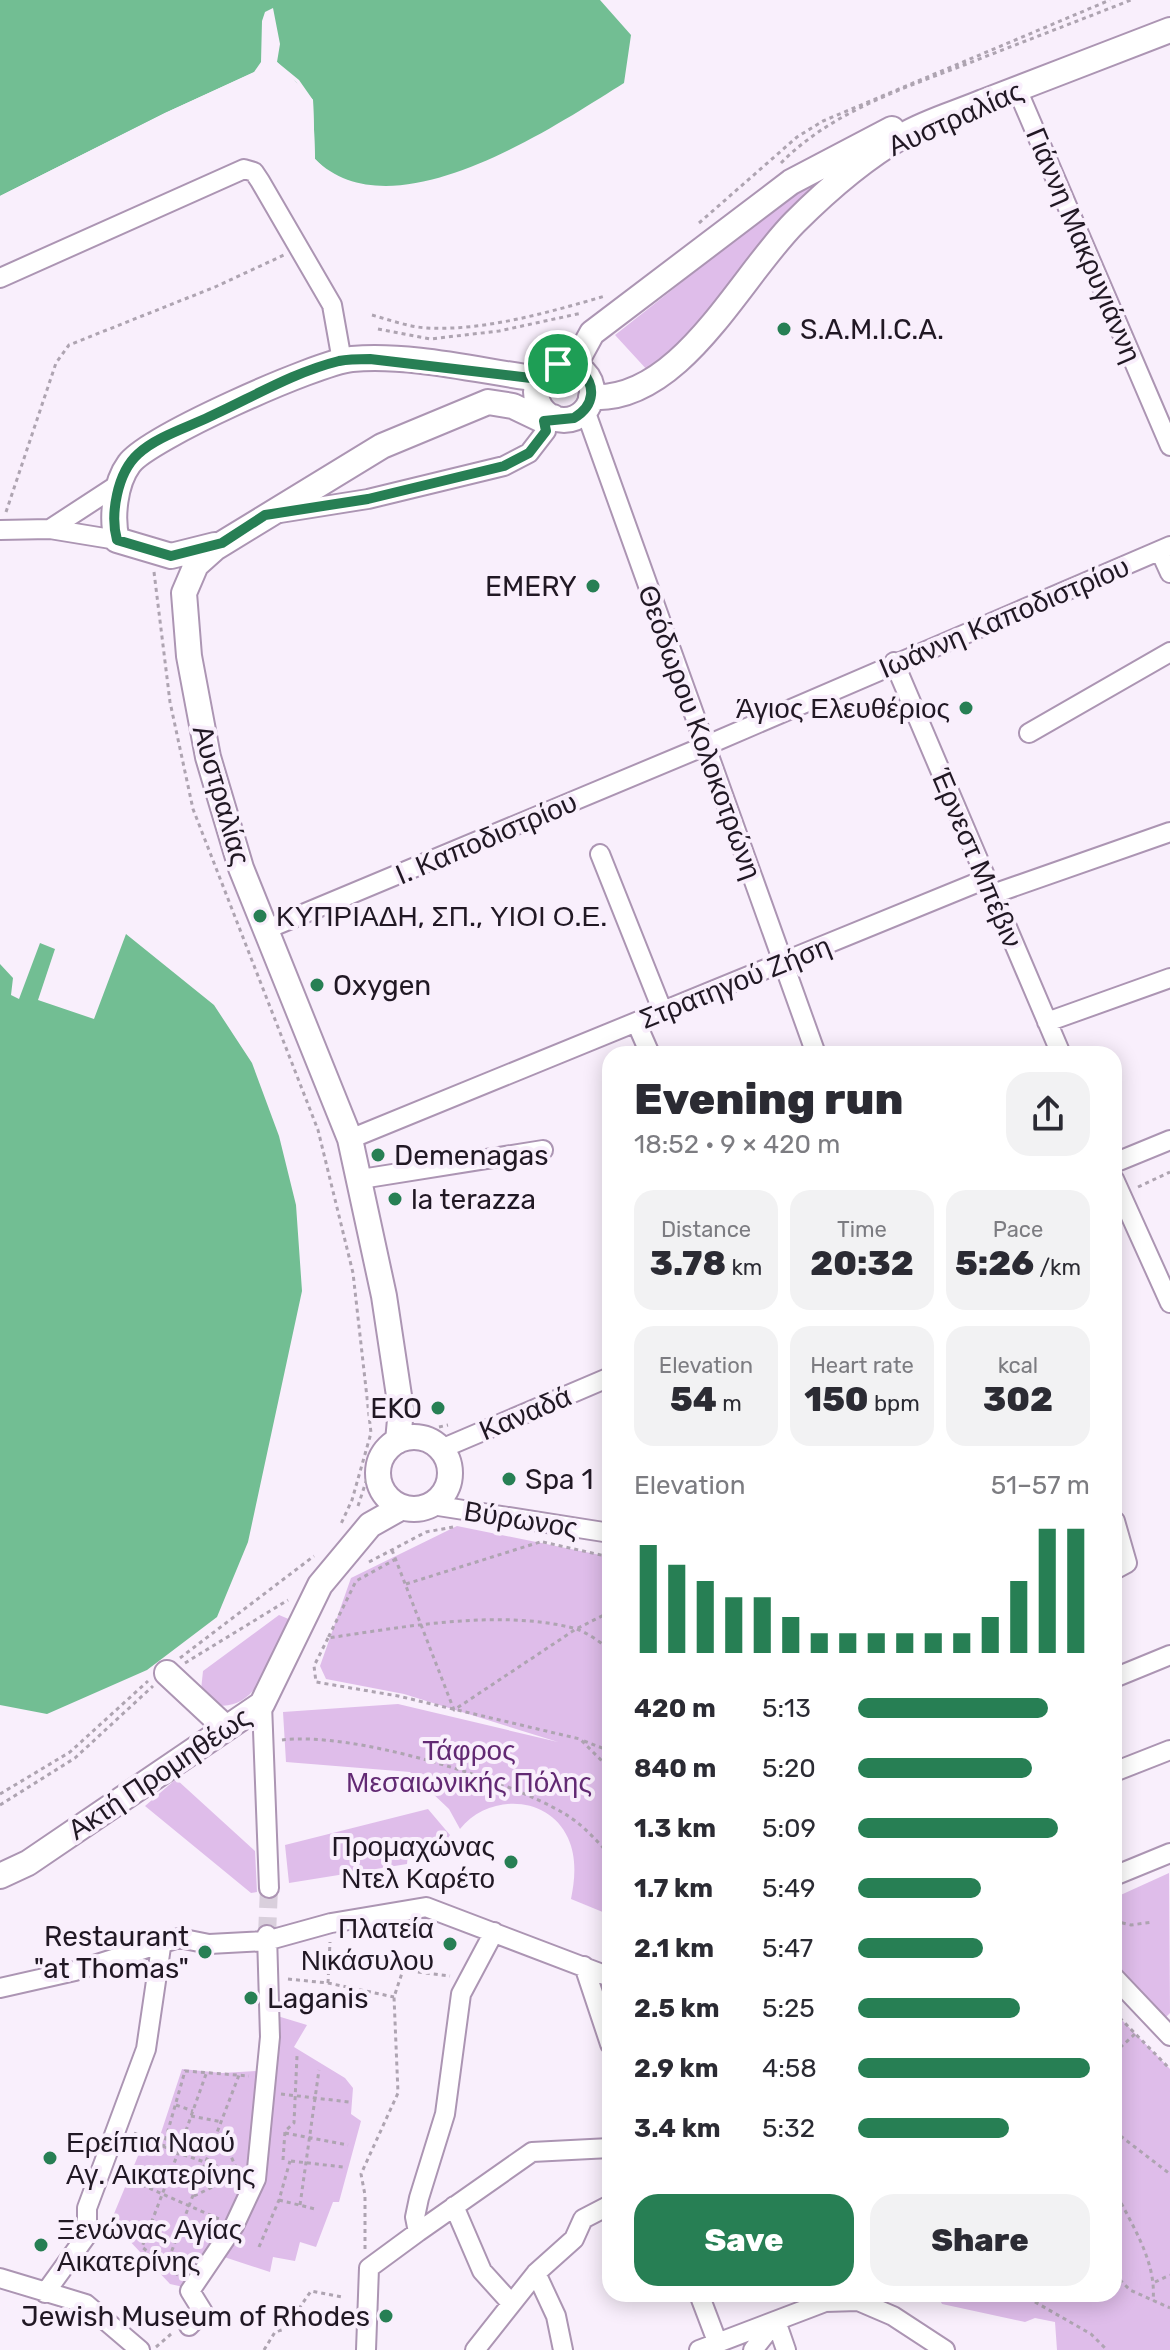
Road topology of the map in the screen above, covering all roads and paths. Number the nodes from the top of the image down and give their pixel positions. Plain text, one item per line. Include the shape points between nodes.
1 (1110, 0) edge
2 (1131, 0) edge
3 (1170, 21) edge
4 (1170, 30) edge
5 (1017, 89) junction
6 (774, 170) dead end
7 (693, 229) dead end
8 (298, 248) junction
9 (0, 278) edge
10 (608, 295) dead end
11 (594, 310) dead end
12 (372, 315) dead end
13 (378, 329) dead end
14 (342, 361) junction
15 (574, 366) junction
16 (539, 379) junction
17 (588, 403) junction
18 (549, 419) junction
19 (1170, 446) edge
20 (122, 482) junction
21 (265, 515) junction
22 (2, 523) edge
23 (50, 529) junction
24 (117, 540) junction
25 (222, 543) junction
26 (1165, 548) edge
27 (161, 552) junction
28 (1170, 573) edge
29 (188, 581) junction
30 (1170, 652) edge
31 (894, 662) junction
32 (1029, 733) dead end
33 (705, 746) junction
34 (1170, 832) edge
35 (600, 854) dead end
36 (990, 887) junction
37 (267, 929) junction
38 (782, 963) junction
39 (1170, 978) edge
40 (663, 1012) junction
41 (636, 1022) junction
42 (1047, 1022) junction
43 (646, 1046) edge
44 (813, 1046) edge
45 (1058, 1046) edge
46 (350, 1139) junction
47 (1170, 1140) edge
48 (543, 1150) dead end
49 (1122, 1160) edge
50 (1170, 1172) edge
51 (361, 1179) junction
52 (1138, 1187) dead end
53 (1122, 1197) edge
54 (1170, 1303) edge
55 (602, 1380) edge
56 (410, 1441) junction
57 (393, 1500) junction
58 (432, 1505) junction
59 (362, 1520) junction
60 (457, 1526) dead end
61 (602, 1532) edge
62 (335, 1535) dead end
63 (526, 1539) dead end
64 (540, 1542) junction
65 (1122, 1546) edge
66 (392, 1550) junction
67 (320, 1552) dead end
68 (602, 1555) edge
69 (396, 1559) junction
70 (361, 1565) dead end
71 (1122, 1566) edge
72 (406, 1584) junction
73 (288, 1600) dead end
74 (602, 1616) edge
75 (423, 1625) junction
76 (576, 1629) junction
77 (328, 1638) junction
78 (602, 1644) edge
79 (1170, 1655) edge
80 (165, 1671) junction
81 (1122, 1675) edge
82 (262, 1704) junction
83 (454, 1710) junction
84 (226, 1728) junction
85 (580, 1739) junction
86 (264, 1747) junction
87 (602, 1748) edge
88 (1170, 1750) edge
89 (602, 1761) edge
90 (1122, 1769) edge
91 (0, 1794) edge
92 (0, 1805) edge
93 (602, 1848) edge
94 (1170, 1853) edge
95 (1122, 1873) edge
96 (0, 1876) edge
97 (269, 1888) tunnel mouth
98 (1153, 1922) dead end
99 (331, 1923) junction
100 (1122, 1923) edge
101 (494, 1932) junction
102 (267, 1938) junction
103 (161, 1947) junction
104 (584, 1966) junction
105 (602, 1974) edge
106 (268, 1977) junction
107 (467, 1981) junction
108 (328, 1983) junction
109 (1122, 1985) edge
110 (0, 1988) edge
111 (394, 1997) junction
112 (602, 2020) edge
113 (1122, 2020) edge
114 (1135, 2033) junction
115 (1170, 2036) edge
116 (1122, 2045) edge
117 (297, 2056) dead end
118 (1170, 2069) edge
119 (319, 2070) dead end
120 (207, 2072) junction
121 (239, 2075) junction
122 (266, 2085) junction
123 (295, 2094) junction
124 (316, 2097) junction
125 (349, 2102) dead end
126 (176, 2105) junction
127 (192, 2113) junction
128 (222, 2122) junction
129 (116, 2124) junction
130 (219, 2129) junction
131 (285, 2133) junction
132 (1122, 2137) edge
133 (310, 2138) junction
134 (348, 2145) dead end
135 (163, 2148) junction
136 (602, 2148) edge
137 (178, 2153) junction
138 (260, 2157) junction
139 (283, 2160) junction
140 (290, 2161) junction
141 (207, 2163) junction
142 (307, 2163) junction
143 (343, 2167) dead end
144 (1170, 2174) edge
145 (169, 2176) junction
146 (248, 2176) junction
147 (142, 2185) dead end
148 (198, 2186) junction
149 (162, 2195) junction
150 (194, 2196) junction
151 (279, 2200) junction
152 (300, 2205) junction
153 (190, 2206) junction
154 (454, 2206) junction
155 (1122, 2207) edge
156 (315, 2209) dead end
157 (602, 2209) edge
158 (234, 2226) junction
159 (418, 2232) junction
160 (259, 2247) dead end
161 (166, 2266) junction
162 (369, 2268) junction
163 (536, 2273) junction
164 (1170, 2275) edge
165 (0, 2278) edge
166 (1122, 2282) edge
167 (1155, 2282) junction
168 (194, 2287) junction
169 (45, 2293) junction
170 (342, 2297) dead end
171 (1153, 2301) junction
172 (510, 2302) junction
173 (702, 2302) edge
174 (814, 2302) edge
175 (860, 2302) edge
176 (1035, 2302) edge
177 (1170, 2308) edge
178 (776, 2321) junction
179 (181, 2329) joint
180 (718, 2344) junction
181 (942, 2347) edge
182 (131, 2348) edge
183 (153, 2350) edge
184 (264, 2350) edge
185 (366, 2350) edge
186 (475, 2350) edge
187 (563, 2350) edge
188 (699, 2350) edge
189 (753, 2350) edge
190 (786, 2350) edge
191 (1107, 2350) edge

1 - 7 path via 823,121 797,137
2 - 6 path via 839,118
3 - 15 main road, Αυστραλίας via 902,124 810,169 592,333
4 - 5 main road, Αυστραλίας
5 - 17 main road, Αυστραλίας via 905,135 857,167 778,239 722,311 663,374 625,395
5 - 19 street, Γιάννη Μακρυγιάννη
8 - 9 street via 254,172 244,169
8 - 14 street via 332,305
8 - 22 path via 69,345 56,363
10 - 12 path via 476,325 426,328
11 - 13 path via 499,331 430,339
14 - 16 main road via 420,363
14 - 20 main road via 149,445 127,466
15 - 16 main road via 549,368
15 - 17 main road via 589,381
16 - 18 main road via 539,406
17 - 18 main road, Αυστραλίας via 566,420
17 - 33 street, Θεόδωρου Κολοκοτρώνη
18 - 21 street via 534,448 504,466 368,499
18 - 21 main road via 488,402 382,446
20 - 23 street
20 - 24 main road via 113,521
21 - 25 main road
22 - 23 street
23 - 24 street
24 - 27 main road
25 - 27 main road
25 - 29 main road via 196,565
26 - 28 street
26 - 31 street, Ιωάννη Καποδιστρίου
27 - 29 main road
27 - 62 path via 170,702 193,809 318,1130 353,1273 371,1433 352,1500
29 - 37 main road, Αυστραλίας via 184,593 189,656 208,757 227,827
30 - 32 street
31 - 33 street, Ιωάννη Καποδιστρίου
31 - 36 street, Έρνεστ Μπέβιν
33 - 37 street, Ι. Καποδιστρίου
33 - 38 street, Θεόδωρου Κολοκοτρώνη
34 - 36 street, Στρατηγού Ζήση
35 - 40 street
36 - 38 street, Στρατηγού Ζήση
36 - 42 street, Έρνεστ Μπέβιν
37 - 46 main road, Αυστραλίας
38 - 40 street, Στρατηγού Ζήση
38 - 44 street, Θεόδωρου Κολοκοτρώνη
39 - 42 street
40 - 41 street, Στρατηγού Ζήση
41 - 43 street
41 - 46 street, Στρατηγού Ζήση
42 - 45 street, Έρνεστ Μπέβιν
46 - 51 main road, Αυστραλίας
47 - 49 street
48 - 51 street
50 - 52 path
51 - 56 main road, Αυστραλίας
53 - 54 street
55 - 56 street, Καναδά
56 - 57 main road via 388,1448 378,1470
56 - 58 main road via 448,1462 449,1482
56 - 59 path
57 - 58 main road
57 - 59 main road, Ακτή Προμηθέως
58 - 61 street, Βύρωνος
59 - 82 main road, Ακτή Προμηθέως via 320,1585
60 - 66 path via 426,1532
63 - 64 path
64 - 68 path
64 - 72 path
65 - 71 street via 1127,1563
66 - 69 path
66 - 70 path
67 - 80 path
69 - 72 path
69 - 77 path via 356,1581
72 - 75 path
73 - 80 path
74 - 76 path
75 - 76 path via 533,1621
75 - 77 path
75 - 83 path
76 - 78 path
76 - 83 path
77 - 83 path via 314,1666 316,1682
79 - 81 street
80 - 84 main road
80 - 91 path via 70,1752
80 - 92 path via 75,1758
82 - 84 main road, Ακτή Προμηθέως
82 - 86 street
83 - 85 path
84 - 96 main road, Ακτή Προμηθέως via 28,1863
85 - 87 path
85 - 89 path
86 - 93 path via 285,1739 412,1756 523,1793 567,1815
86 - 97 street
88 - 90 street
94 - 95 street
98 - 100 path
99 - 101 street via 426,1907
99 - 102 street
99 - 108 path
101 - 104 street
101 - 107 street
102 - 103 street via 209,1944 179,1938
102 - 106 street
103 - 110 street
103 - 129 street via 146,2049
104 - 105 street
104 - 112 street
106 - 108 path
106 - 122 street
107 - 111 path via 403,1970
107 - 159 street via 445,2114 415,2217
108 - 111 path
109 - 115 street
111 - 162 path via 398,2093 361,2174
113 - 114 path
114 - 116 path
114 - 118 path
117 - 123 path
119 - 124 path
120 - 121 path
120 - 126 path via 185,2071
120 - 127 path
121 - 122 path
121 - 128 path
122 - 123 path
122 - 138 street
123 - 124 path
123 - 131 path via 294,2123
124 - 125 path
124 - 133 path
126 - 127 path
126 - 135 path
127 - 128 path
127 - 137 path
128 - 130 path
129 - 135 path
129 - 169 street via 87,2208 87,2235
130 - 141 path
130 - 146 path
131 - 133 path
131 - 139 path
132 - 144 path
133 - 134 path
133 - 142 path
135 - 137 path
136 - 154 street via 532,2152
137 - 141 path
137 - 145 path
138 - 139 path
138 - 146 street
139 - 140 path
140 - 142 path
140 - 151 path
141 - 146 path
141 - 148 path
142 - 143 path
142 - 152 path
145 - 148 path
145 - 149 path
146 - 150 path
146 - 158 street
147 - 149 path
148 - 150 path
149 - 153 path
149 - 161 path via 142,2247
150 - 153 path
151 - 152 path
151 - 160 path
152 - 156 path
153 - 158 path
153 - 161 path
154 - 159 street
154 - 172 street via 482,2271
155 - 167 path
157 - 163 street via 583,2219 574,2239
158 - 168 street
159 - 162 street
161 - 168 path
162 - 185 street
163 - 172 street
163 - 187 street via 556,2316
164 - 167 path
165 - 169 street
166 - 171 path
167 - 171 path
168 - 179 street via 190,2291 203,2312
169 - 182 street via 86,2304
170 - 184 path via 311,2291
171 - 177 path
172 - 186 street
173 - 180 street
174 - 178 street
175 - 181 street
176 - 191 path via 1091,2334
178 - 180 street
178 - 189 street
178 - 190 street
179 - 183 path
180 - 188 street

